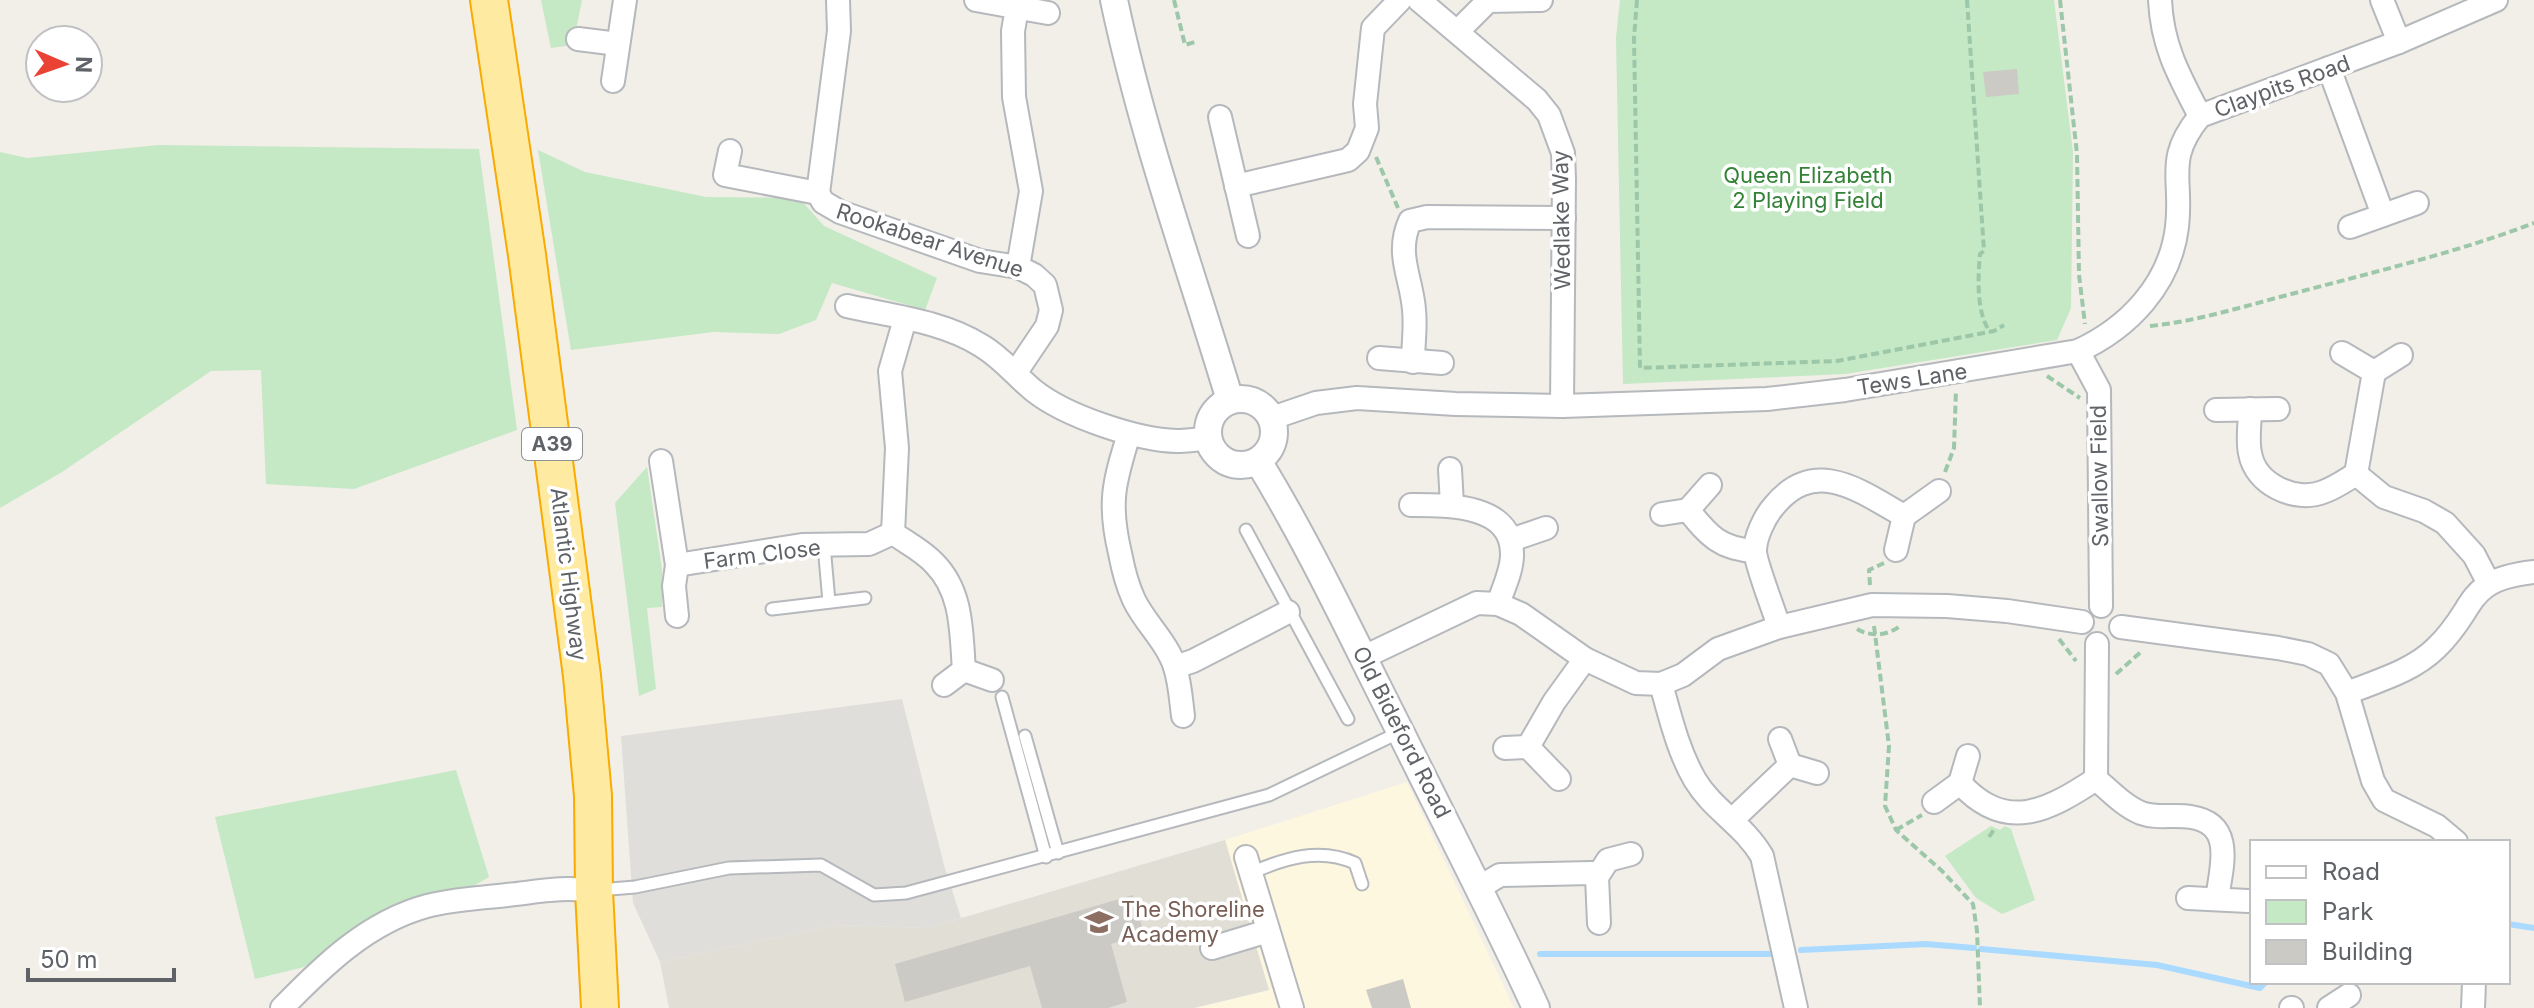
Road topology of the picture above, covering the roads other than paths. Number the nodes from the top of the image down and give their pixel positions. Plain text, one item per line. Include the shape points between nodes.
1 (489, 0) edge
2 (625, 0) edge
3 (838, 0) edge
4 (976, 0) edge
5 (1114, 0) edge
6 (1400, 0) edge
7 (1419, 0) edge
8 (1541, 0) edge
9 (2160, 0) edge
10 (2382, 0) edge
11 (2496, 0) edge
12 (1017, 8) junction
13 (1048, 13) dead end
14 (1458, 31) junction
15 (578, 39) dead end
16 (2399, 42) junction
17 (618, 44) junction
18 (2329, 68) junction
19 (613, 81) dead end
20 (2200, 116) junction
21 (1220, 117) dead end
22 (730, 151) dead end
23 (1236, 186) junction
24 (818, 193) junction
25 (2417, 203) dead end
26 (2383, 215) junction
27 (1564, 218) junction
28 (2350, 227) dead end
29 (1248, 236) dead end
30 (1018, 267) junction
31 (847, 306) dead end
32 (905, 319) junction
33 (2117, 329) joint
34 (2084, 348) junction
35 (2342, 353) dead end
36 (2401, 355) dead end
37 (1379, 358) dead end
38 (1413, 362) junction
39 (1442, 363) dead end
40 (1016, 372) junction
41 (2374, 372) junction
42 (1230, 400) junction
43 (1562, 406) junction
44 (2250, 409) junction
45 (2278, 409) dead end
46 (2216, 410) dead end
47 (1272, 418) junction
48 (1129, 434) junction
49 (1208, 439) junction
50 (661, 461) dead end
51 (1258, 461) junction
52 (1450, 469) dead end
53 (2356, 474) junction
54 (1710, 485) dead end
55 (1939, 491) road end
56 (1411, 505) dead end
57 (1452, 505) junction
58 (1688, 510) junction
59 (1662, 514) dead end
60 (1904, 516) junction
61 (1546, 528) dead end
62 (1246, 530) dead end
63 (893, 533) junction
64 (1511, 540) junction
65 (824, 545) junction
66 (1896, 550) dead end
67 (1755, 551) junction
68 (677, 565) junction
69 (2534, 572) edge
70 (2488, 582) junction
71 (865, 598) dead end
72 (829, 602) junction
73 (1498, 604) junction
74 (2101, 606) junction
75 (772, 609) dead end
76 (1288, 612) junction
77 (677, 616) dead end
78 (2082, 622) junction
79 (1779, 627) junction
80 (2121, 627) junction
81 (2097, 644) junction
82 (1364, 657) junction
83 (1585, 659) junction
84 (1175, 667) junction
85 (964, 670) junction
86 (1661, 684) junction
87 (944, 685) dead end
88 (997, 688) joint
89 (2347, 693) junction
90 (1183, 716) dead end
91 (1348, 719) dead end
92 (1400, 732) junction
93 (1025, 736) dead end
94 (1780, 739) dead end
95 (1968, 756) dead end
96 (1790, 765) junction
97 (1817, 773) dead end
98 (1559, 779) dead end
99 (2096, 779) junction
100 (1960, 783) junction
101 (1934, 802) road end
102 (1732, 820) junction
103 (2454, 840) edge
104 (1631, 854) dead end
105 (1052, 855) junction
106 (1249, 865) joint
107 (1597, 877) junction
108 (1362, 884) dead end
109 (1480, 887) junction
110 (594, 891) junction
111 (2188, 898) dead end
112 (2217, 899) junction
113 (2248, 901) dead end
114 (1599, 923) dead end
115 (1268, 931) junction
116 (1212, 948) dead end
117 (2474, 984) edge
118 (2349, 995) dead end
119 (282, 1008) edge
120 (600, 1008) edge
121 (1292, 1008) edge
122 (1536, 1008) edge
123 (1796, 1008) edge
124 (2329, 1008) edge
125 (2473, 1008) edge

1 - 110 highway, Atlantic Highway / A39 via 582,676 593,796
2 - 17 street
3 - 24 street, Rookabear Avenue via 839,31
4 - 12 street
5 - 42 street via 1157,173
6 - 23 street via 1373,28 1367,128 1358,151 1348,160
7 - 14 street, Wedlake Way
8 - 14 street via 1488,1
9 - 20 street via 2167,49
10 - 16 street
11 - 16 street, Claypits Road
12 - 13 street
12 - 30 street via 1014,97 1031,191
14 - 27 street, Wedlake Way via 1549,115 1563,153
15 - 17 street
16 - 18 street, Claypits Road
17 - 19 street
18 - 20 street, Claypits Road
18 - 26 street
20 - 33 street, Claypits Road via 2179,149 2177,229 2170,254 2150,295
21 - 23 street
22 - 24 street via 725,175
23 - 29 street
24 - 30 street, Rookabear Avenue via 830,208 980,261
25 - 26 street
26 - 28 street
27 - 38 street via 1410,221 1404,270 1414,309
27 - 43 street, Wedlake Way
30 - 40 street, Rookabear Avenue via 1045,285 1051,310 1047,326
31 - 32 street
32 - 40 street via 982,346
32 - 63 street via 890,371 897,448
33 - 34 street, Tews Lane
34 - 43 street, Tews Lane via 1767,399
34 - 74 street, Swallow Field via 2099,390
35 - 41 street
36 - 41 street
37 - 38 street
38 - 39 street
40 - 48 street via 1059,407
41 - 53 street
42 - 47 street via 1257,403
42 - 49 street via 1213,414
43 - 47 street, Tews Lane via 1357,398 1316,403
44 - 45 street
44 - 46 street
44 - 53 street via 2250,455 2261,477 2280,490 2322,493
47 - 51 street via 1272,444
48 - 49 street via 1176,441
48 - 84 street via 1117,472 1112,521 1126,583
49 - 51 street via 1214,452 1233,465
50 - 68 street, Farm Close
51 - 82 street, Old Bideford Road
52 - 57 street
53 - 70 street via 2384,497 2445,523 2474,555
54 - 58 street
55 - 60 street
56 - 57 street
57 - 64 street via 1497,519
58 - 59 street
58 - 67 street via 1731,550
60 - 66 street
60 - 67 street via 1849,485 1821,479 1779,499 1767,514
61 - 64 street
62 - 76 lane
63 - 65 street, Farm Close via 869,544
63 - 85 street via 933,561 952,589 959,607
64 - 73 street via 1513,558
65 - 68 street, Farm Close
65 - 72 lane
67 - 79 street
68 - 77 street, Farm Close
69 - 70 street
70 - 89 street via 2435,650 2406,669
71 - 72 lane
72 - 75 lane
73 - 82 street via 1477,603
73 - 83 street
74 - 78 street via 2091,608
74 - 80 street via 2116,613
76 - 84 street
76 - 91 lane
78 - 79 street via 1947,606 1872,605
78 - 81 street via 2084,635
79 - 86 street via 1718,649
80 - 81 street via 2115,640
80 - 89 street via 2308,654 2329,664
81 - 99 street
82 - 92 street, Old Bideford Road
83 - 86 street via 1636,683
83 - 98 street via 1517,748
84 - 90 street
85 - 87 street
85 - 88 street
86 - 102 street via 1695,780
88 - 105 lane
89 - 103 street via 2373,781 2384,800
92 - 105 lane via 1269,795
92 - 109 street, Old Bideford Road
93 - 105 lane
94 - 96 street
95 - 100 street
96 - 97 street
96 - 102 street
99 - 100 street via 2048,808 2025,812 1985,806
99 - 112 street via 2142,814 2209,823 2221,837 2223,853
100 - 101 street
102 - 123 street via 1762,856
104 - 107 street via 1608,860
105 - 110 lane via 906,893 874,895 821,865 729,868
106 - 108 lane via 1295,857 1344,858 1355,863
106 - 115 street
107 - 109 street via 1500,875
107 - 114 street
109 - 122 street, Old Bideford Road
110 - 119 street via 574,888 478,899 392,918 360,937
110 - 120 highway, Atlantic Highway / A39
111 - 112 street
112 - 113 street
115 - 116 street
115 - 121 street
117 - 125 street
118 - 124 street

